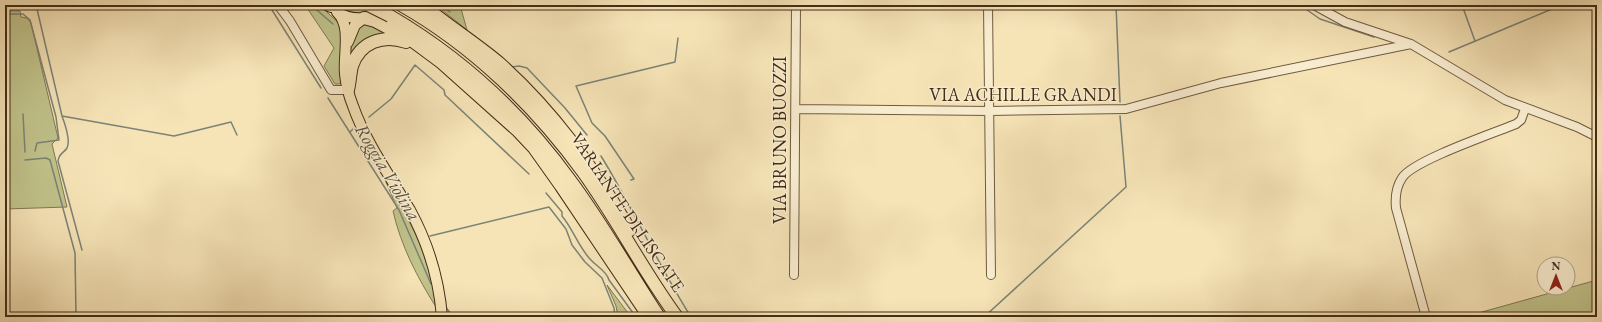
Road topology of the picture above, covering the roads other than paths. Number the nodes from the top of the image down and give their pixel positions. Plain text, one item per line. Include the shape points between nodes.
1 (278, 5) edge
2 (368, 5) edge
3 (402, 5) edge
4 (423, 5) edge
5 (796, 5) edge
6 (988, 5) edge
7 (1314, 5) edge
8 (332, 7) edge
9 (388, 11) edge
10 (364, 18) junction
11 (1411, 44) junction
12 (345, 53) junction
13 (451, 70) junction
14 (348, 90) junction
15 (796, 109) junction
16 (1525, 109) junction
17 (990, 111) junction
18 (1597, 137) edge
19 (794, 274) dead end
20 (991, 275) dead end
21 (441, 312) edge
22 (649, 317) edge
23 (659, 317) edge
24 (677, 317) edge
25 (683, 317) edge
26 (1426, 317) edge

1 - 14 street via 331,90
2 - 9 highway, VARIANTE DI LISCATE, bridge
3 - 24 highway, VARIANTE DI LISCATE via 438,27 498,76 550,132 583,172
4 - 25 highway via 502,66 562,128 593,168
5 - 15 street, VIA BRUNO BUOZZI
6 - 17 street
7 - 11 street via 1349,24
8 - 10 main road via 348,17
8 - 12 main road via 344,26
9 - 10 main road
9 - 23 highway, VARIANTE DI LISCATE via 494,94 539,141 571,181
10 - 12 main road via 353,28
10 - 13 highway via 373,20 411,40
11 - 16 street via 1486,90
11 - 17 street, VIA ACHILLE GRANDI via 1221,83 1126,109
12 - 14 main road
13 - 14 highway via 407,42 382,39 367,45 357,56
13 - 22 highway via 534,148
14 - 21 main road via 356,115 423,238 436,278
15 - 17 street, VIA ACHILLE GRANDI
15 - 19 street, VIA BRUNO BUOZZI
16 - 18 street via 1577,127
16 - 26 street via 1516,124 1416,165 1402,177 1396,193 1396,208
17 - 20 street

